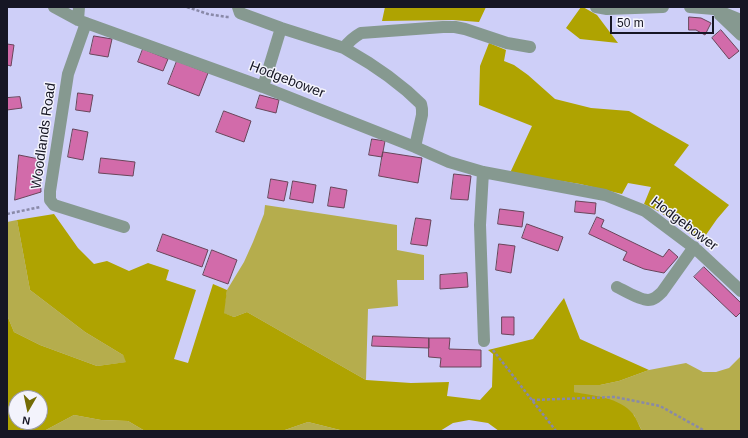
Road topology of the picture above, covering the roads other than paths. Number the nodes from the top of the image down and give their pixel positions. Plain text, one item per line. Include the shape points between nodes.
1 (54, 7) edge
2 (80, 7) edge
3 (596, 7) edge
4 (663, 7) edge
5 (690, 7) edge
6 (713, 8) edge
7 (239, 10) edge
8 (741, 20) edge
9 (82, 22) junction
10 (281, 28) junction
11 (741, 35) edge
12 (530, 47) dead end
13 (344, 48) junction
14 (263, 87) junction
15 (415, 147) junction
16 (483, 172) junction
17 (124, 227) dead end
18 (694, 247) junction
19 (617, 287) dead end
20 (741, 291) edge
21 (484, 342) road end

1 - 9 street, Hodgebower
2 - 9 street, Woodlands Road
3 - 4 street
5 - 6 street
6 - 8 street
6 - 11 street
7 - 10 street
9 - 14 street, Hodgebower
9 - 17 street, Woodlands Road via 68,74 50,200 54,205
10 - 13 street
10 - 14 street
12 - 13 street via 517,46 465,29 443,27 361,34 355,36
13 - 15 street via 388,76 421,104 422,115
14 - 15 street, Hodgebower
15 - 16 street, Hodgebower via 449,162
16 - 18 street, Hodgebower via 605,195 645,211
16 - 21 street via 480,225
18 - 19 street via 662,292 653,299 641,299
18 - 20 street, Hodgebower

